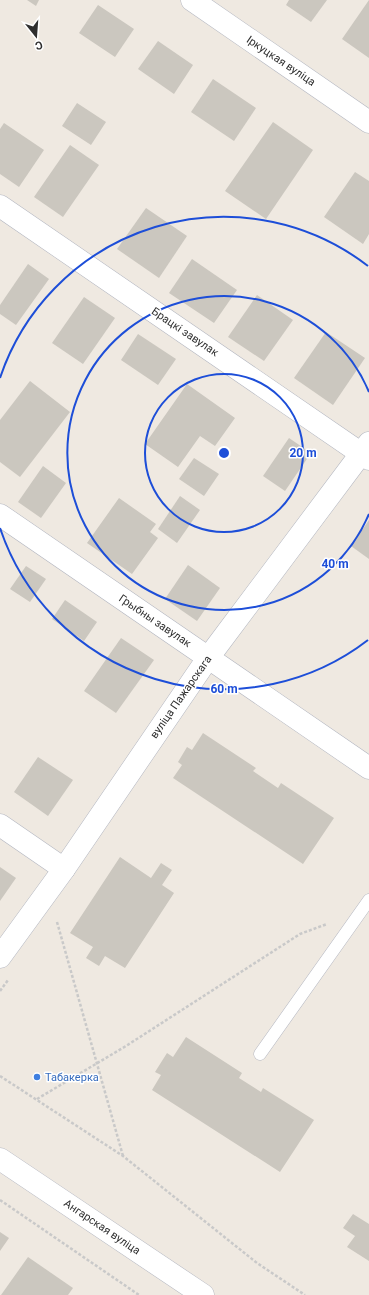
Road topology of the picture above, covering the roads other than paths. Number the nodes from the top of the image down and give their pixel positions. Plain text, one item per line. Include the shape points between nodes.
1 (192, 0) edge
2 (369, 122) edge
3 (0, 206) edge
4 (366, 452) edge
5 (0, 515) edge
6 (208, 658) junction
7 (369, 768) edge
8 (0, 825) edge
9 (64, 869) junction
10 (369, 900) edge
11 (0, 957) edge
12 (260, 1054) dead end
13 (0, 1159) edge
14 (203, 1295) edge

1 - 2 street, Іркуцкая вуліца
3 - 4 street, Брацкі завулак
4 - 6 street, вуліца Пажарскага
5 - 6 street, Грыбны завулак
6 - 7 street, Грыбны завулак
6 - 9 street, вуліца Пажарскага
8 - 9 street
9 - 11 street, вуліца Пажарскага
10 - 12 lane
13 - 14 street, Ангарская вуліца

